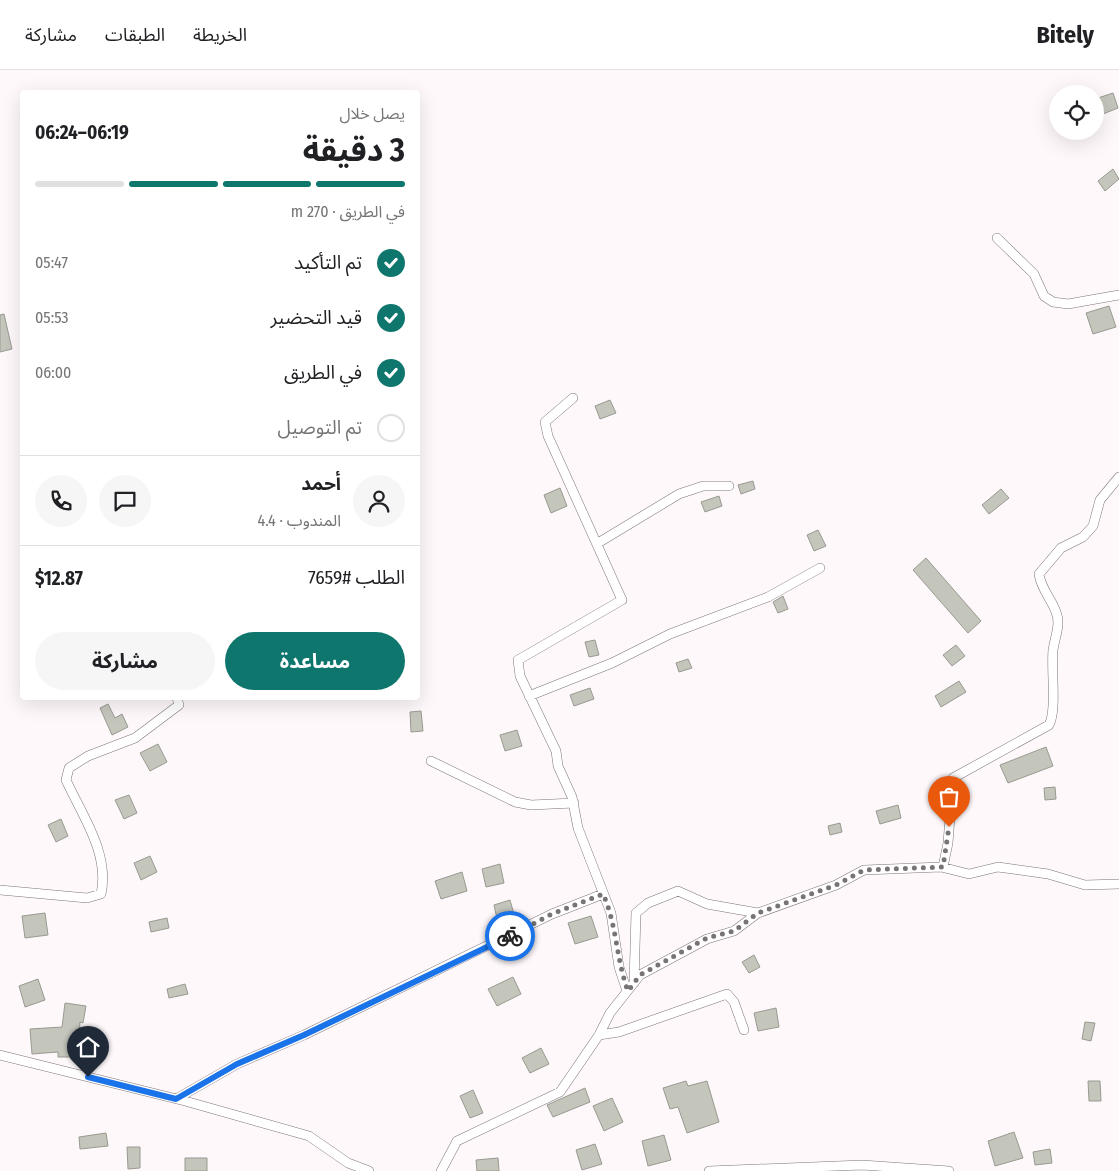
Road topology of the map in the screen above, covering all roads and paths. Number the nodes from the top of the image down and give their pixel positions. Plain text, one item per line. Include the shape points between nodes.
1 (997, 238) dead end
2 (1119, 295) edge
3 (573, 398) dead end
4 (1119, 476) edge
5 (729, 486) dead end
6 (598, 544) junction
7 (820, 568) dead end
8 (529, 696) junction
9 (178, 700) edge
10 (431, 761) dead end
11 (574, 803) junction
12 (943, 867) junction
13 (1119, 884) edge
14 (0, 890) edge
15 (603, 894) junction
16 (758, 913) junction
17 (634, 983) junction
18 (628, 991) junction
19 (744, 1030) dead end
20 (599, 1034) junction
21 (0, 1055) edge
22 (176, 1099) junction
23 (369, 1171) edge
24 (441, 1171) edge
25 (709, 1171) edge
26 (949, 1171) edge

1 - 2 street via 1034,274 1044,296 1053,302 1068,304
3 - 6 street via 545,422 548,436
4 - 12 street via 1100,500 1093,526 1083,537 1061,548 1039,574 1058,623 1053,650 1054,717 1049,725 953,778
5 - 6 street via 703,486 680,494
6 - 8 street via 622,600 518,660 520,676
7 - 8 street via 768,597 670,634 612,663
8 - 11 street via 556,751 558,766
9 - 14 street via 179,704 135,738 88,756 69,768 66,780 102,860 104,880 101,894 87,898
10 - 11 street via 515,802 531,805
11 - 15 street via 578,828
12 - 13 street via 969,874 998,868 1048,874 1085,885
12 - 16 street via 864,870 836,885
15 - 18 street via 611,913 619,967
15 - 22 street via 552,914 304,1035 237,1064
16 - 17 street via 734,931 707,938 640,975
16 - 17 street via 707,904 678,891 648,903 636,913
17 - 18 street
18 - 20 street via 610,1013
19 - 20 street via 734,1002 727,994 619,1032
20 - 24 street via 560,1092 457,1140
21 - 22 street
22 - 23 street via 309,1136 348,1163
25 - 26 street via 862,1165

